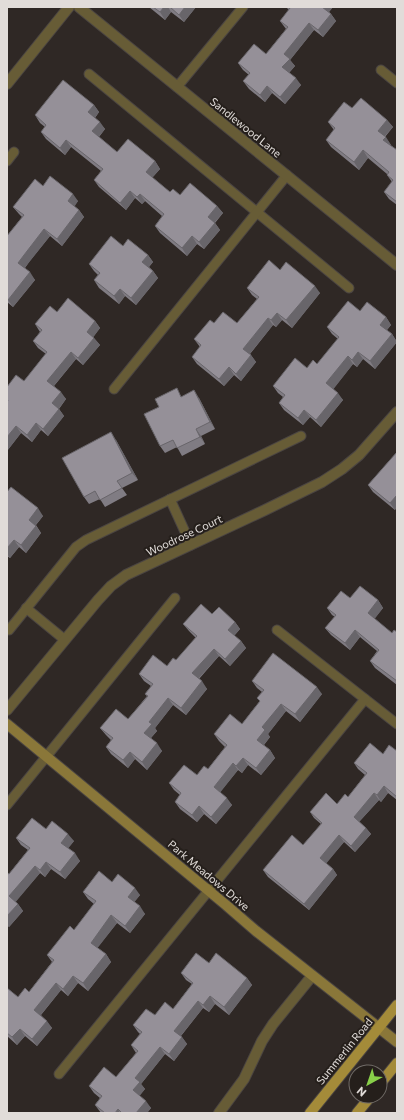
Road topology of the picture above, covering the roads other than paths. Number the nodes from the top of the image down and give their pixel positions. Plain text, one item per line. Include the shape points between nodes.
1 (69, 7) edge
2 (79, 7) edge
3 (243, 7) edge
4 (381, 70) dead end
5 (89, 74) dead end
6 (397, 83) edge
7 (7, 84) edge
8 (177, 87) junction
9 (14, 152) dead end
10 (7, 161) edge
11 (287, 175) junction
12 (257, 212) junction
13 (397, 265) edge
14 (349, 288) dead end
15 (114, 389) dead end
16 (397, 412) edge
17 (301, 436) dead end
18 (170, 499) junction
19 (191, 545) junction
20 (175, 598) dead end
21 (26, 608) junction
22 (9, 630) dead end
23 (277, 630) dead end
24 (65, 640) junction
25 (365, 699) junction
26 (7, 710) edge
27 (7, 724) edge
28 (397, 724) edge
29 (47, 757) junction
30 (7, 806) edge
31 (208, 891) junction
32 (312, 976) junction
33 (397, 1005) edge
34 (379, 1028) junction
35 (397, 1042) edge
36 (397, 1063) edge
37 (59, 1074) dead end
38 (388, 1074) edge
39 (364, 1104) edge
40 (219, 1113) edge
41 (310, 1113) edge
42 (357, 1113) edge

1 - 7 street
2 - 8 street, Sandlewood Lane
3 - 8 lane
4 - 6 lane
5 - 12 lane
8 - 11 street, Sandlewood Lane
9 - 10 lane
11 - 12 lane
11 - 13 street, Sandlewood Lane
12 - 14 lane
12 - 15 lane
16 - 19 street, Woodrose Court via 359,455 342,470
17 - 18 lane
18 - 19 lane
18 - 21 lane via 76,547
19 - 24 street, Woodrose Court via 126,575 111,586
20 - 29 lane
21 - 22 lane
21 - 24 lane
23 - 25 lane
24 - 26 street, Woodrose Court
25 - 28 lane
25 - 31 lane
27 - 29 street, Park Meadows Drive
29 - 30 lane
29 - 31 street, Park Meadows Drive
31 - 32 street, Park Meadows Drive
31 - 37 lane
32 - 34 street, Park Meadows Drive
32 - 40 street via 273,1024 244,1079
33 - 34 main road, Summerlin Road
34 - 35 street, Park Meadows Drive
34 - 41 main road, Summerlin Road
36 - 38 main road
39 - 42 main road

